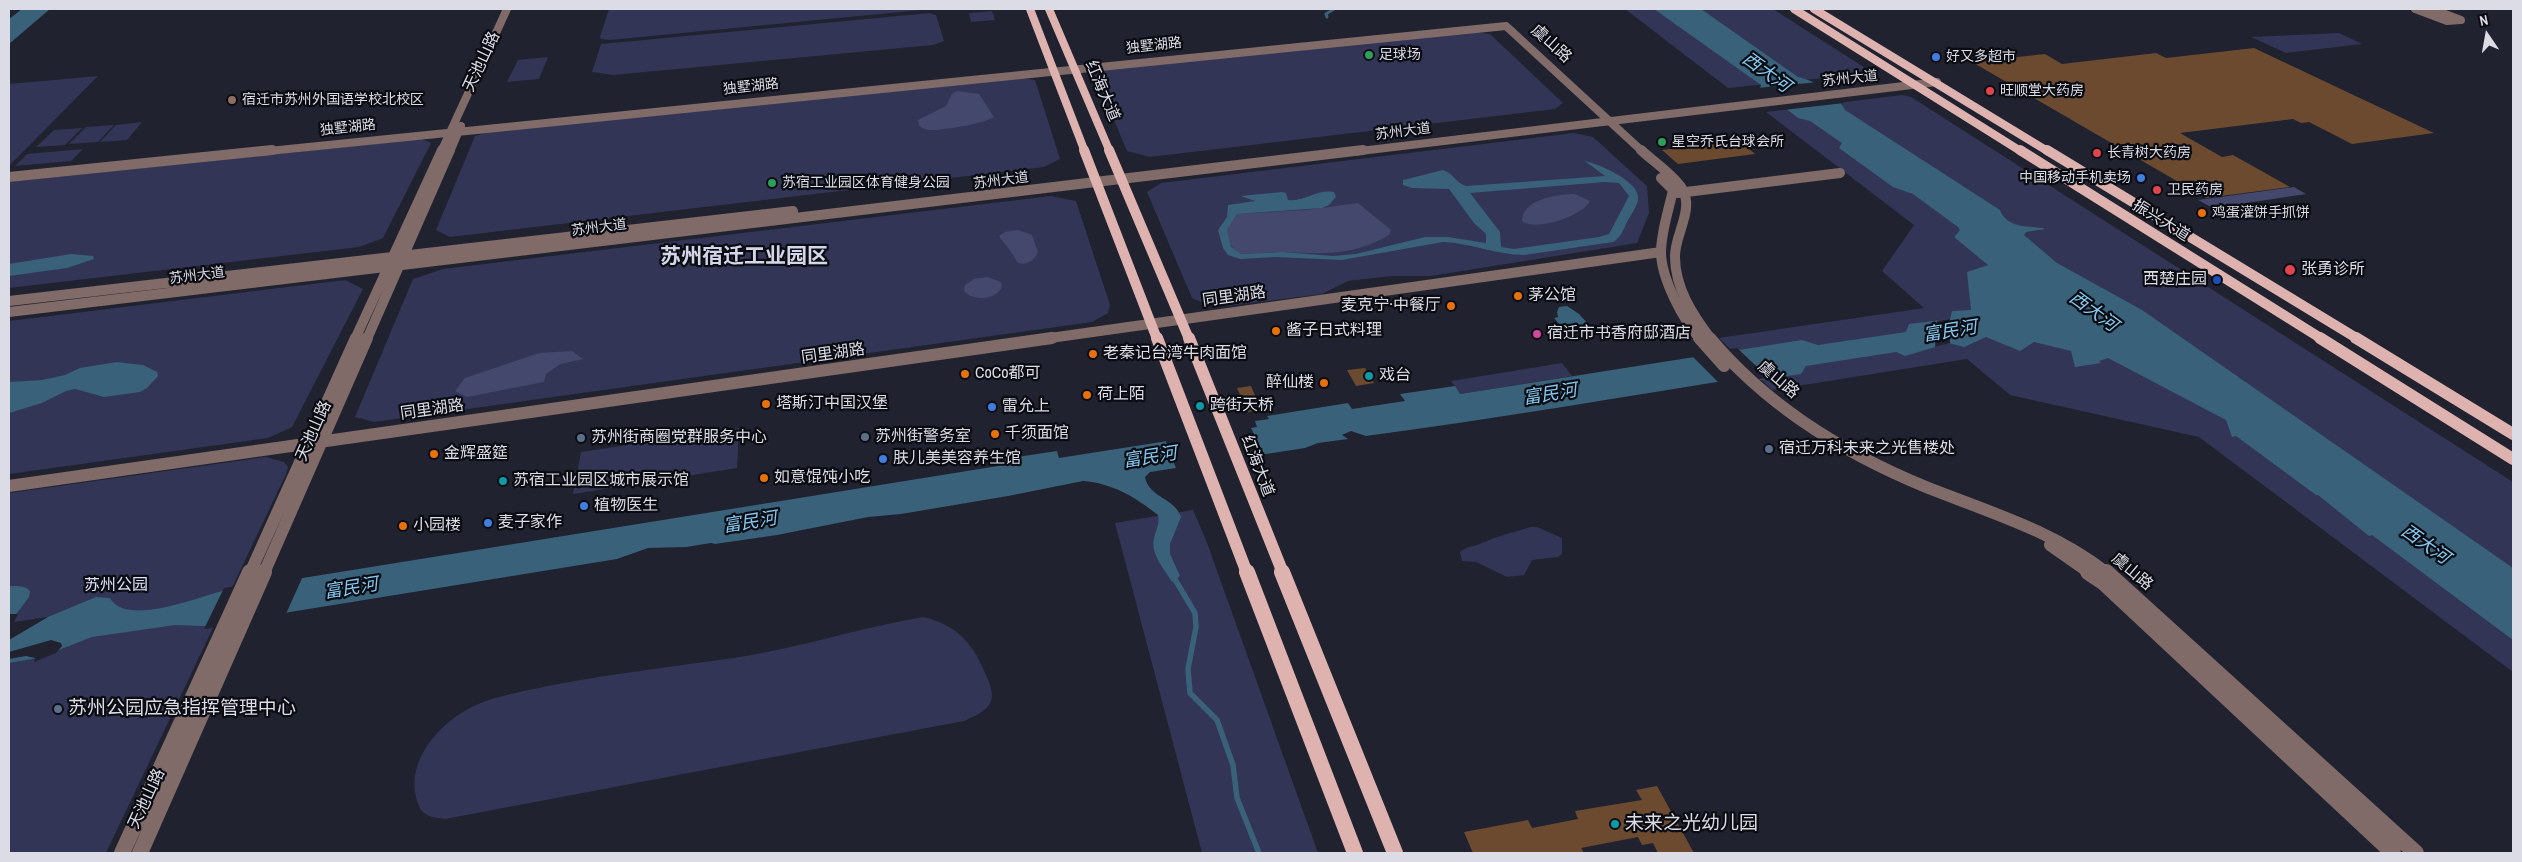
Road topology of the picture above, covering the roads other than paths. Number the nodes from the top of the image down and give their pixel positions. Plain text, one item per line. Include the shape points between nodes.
1 (507, 9) edge
2 (516, 9) edge
3 (1030, 9) edge
4 (1049, 9) edge
5 (1794, 9) edge
6 (1814, 9) edge
7 (2415, 9) edge
8 (2432, 9) edge
9 (1496, 26) joint
10 (1074, 68) junction
11 (1054, 70) junction
12 (1926, 76) junction
13 (1904, 78) junction
14 (1937, 82) junction
15 (1915, 85) junction
16 (1600, 117) junction
17 (454, 131) junction
18 (1840, 173) dead end
19 (9, 176) edge
20 (1120, 177) junction
21 (1096, 180) junction
22 (1684, 192) junction
23 (1673, 193) junction
24 (1661, 252) junction
25 (403, 260) junction
26 (390, 262) junction
27 (9, 302) edge
28 (9, 312) edge
29 (1182, 321) junction
30 (1153, 325) junction
31 (1717, 353) junction
32 (1764, 399) junction
33 (2511, 432) edge
34 (322, 442) junction
35 (309, 444) junction
36 (2513, 459) edge
37 (9, 486) edge
38 (262, 563) junction
39 (221, 654) junction
40 (122, 853) edge
41 (140, 853) edge
42 (1354, 853) edge
43 (1395, 853) edge
44 (2393, 853) edge
45 (2416, 853) edge

1 - 17 street, 天池山路
2 - 17 street, 天池山路
3 - 11 main road
4 - 10 main road, 红海大道
5 - 13 main road, 振兴大道
6 - 12 main road, 振兴大道
7 - 8 street via 2447,21 2461,20
9 - 10 street, 独墅湖路
9 - 16 street, 虞山路
10 - 11 street, 独墅湖路
10 - 20 main road, 红海大道
11 - 17 street, 独墅湖路
11 - 21 main road
12 - 13 street, 苏州大道
12 - 14 main road, 振兴大道
13 - 15 main road, 振兴大道
13 - 16 street, 苏州大道
14 - 15 street, 苏州大道
14 - 33 main road, 振兴大道
15 - 16 street, 苏州大道
15 - 36 main road, 振兴大道
16 - 20 street, 苏州大道
16 - 22 street, 虞山路
16 - 23 street, 虞山路
17 - 19 street, 独墅湖路
17 - 25 street, 天池山路
17 - 26 street, 天池山路
18 - 22 street
20 - 21 street, 苏州大道
20 - 29 main road, 红海大道
21 - 25 street, 苏州大道
21 - 30 main road
22 - 23 street
22 - 31 street, 虞山路 via 1687,208 1675,248 1682,291
23 - 24 street, 虞山路
24 - 29 street, 同里湖路
24 - 31 street, 虞山路 via 1676,303 1690,328
25 - 26 street, 苏州大道
25 - 34 street, 天池山路
26 - 27 street, 苏州大道
26 - 28 street, 苏州大道
26 - 35 street, 天池山路
29 - 30 street, 同里湖路
29 - 43 main road, 红海大道
30 - 34 street, 同里湖路
30 - 42 main road
31 - 32 street, 虞山路
32 - 44 street, 虞山路 via 1808,434 1880,473 2022,532 2057,549 2080,565 2103,582
32 - 45 street, 虞山路 via 1821,435 1895,473 2044,533 2110,574
34 - 35 street, 同里湖路
34 - 38 street, 天池山路
35 - 37 street, 同里湖路
35 - 38 street, 天池山路
38 - 39 street, 天池山路
39 - 40 street, 天池山路
39 - 41 street, 天池山路

